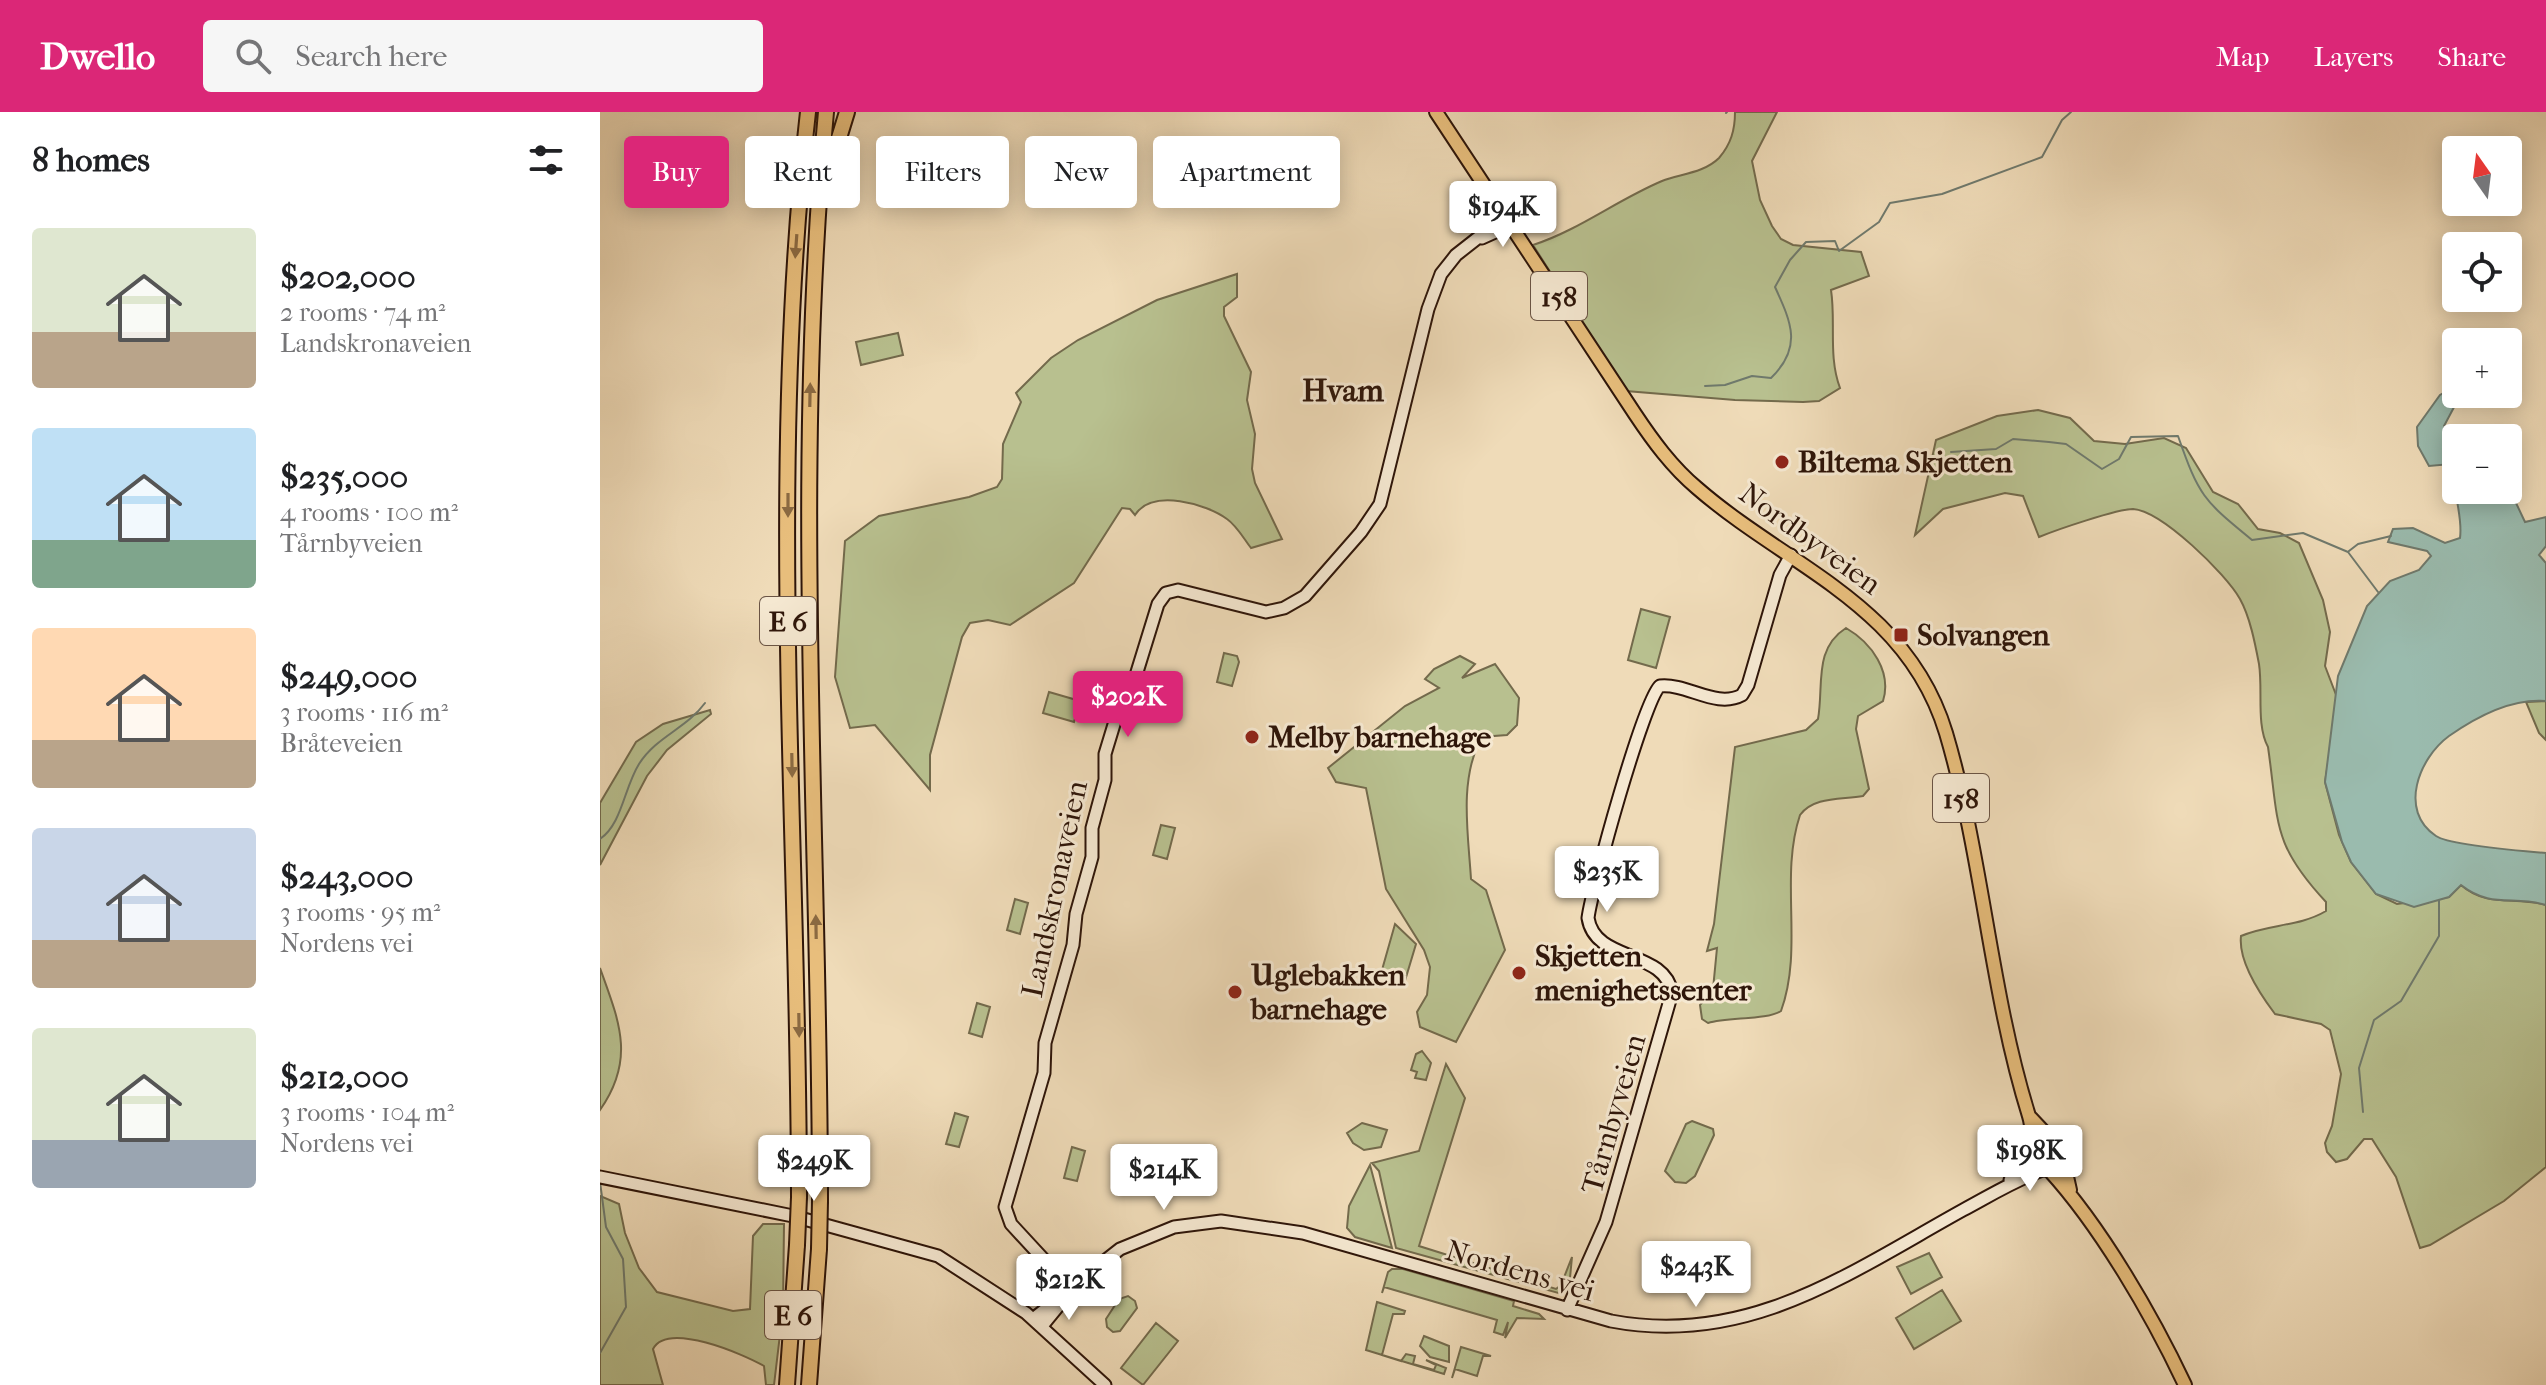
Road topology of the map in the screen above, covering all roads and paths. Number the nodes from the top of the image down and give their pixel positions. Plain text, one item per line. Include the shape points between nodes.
1 (808, 112) edge
2 (826, 112) edge
3 (847, 112) edge
4 (1436, 112) edge
5 (818, 212) junction
6 (1510, 220) junction
7 (1791, 555) junction
8 (2029, 1116) junction
9 (2052, 1143) junction
10 (2036, 1152) junction
11 (2062, 1161) junction
12 (2047, 1170) junction
13 (600, 1177) edge
14 (2004, 1186) junction
15 (2074, 1200) junction
16 (1071, 1289) junction
17 (1567, 1310) junction
18 (1038, 1322) junction
19 (787, 1385) edge
20 (809, 1385) edge
21 (1105, 1385) edge
22 (2185, 1385) edge

1 -> 19 highway, E 6, bridge via 795,257 788,486 799,1197
2 - 5 highway, E 6
3 - 5 highway
4 - 6 main road, Nordbyveien / 158
20 -> 5 highway, E 6, bridge via 820,1201 807,583
6 - 7 main road, Nordbyveien / 158 via 1670,461 1718,505
6 - 16 street, Landskronaveien via 1451,261 1433,290 1386,487 1373,517 1305,596 1284,608 1256,611 1178,590 1166,593 1158,604 1105,754 1105,780 1073,945 1045,1043 1044,1073 1005,1207 1014,1227
7 - 8 main road, Nordbyveien / 158 via 1882,625 1913,665 1937,709 1969,838 2012,1064
7 - 17 street, Tårnbyveien via 1780,575 1745,691 1726,700 1660,686 1651,696 1639,735 1588,918 1601,942 1653,967 1664,975 1672,993 1606,1222
8 - 9 main road, Nordbyveien / 158
8 - 10 main road, Nordbyveien / 158
9 - 10 main road
9 - 11 main road, Nordbyveien / 158 via 2061,1150
10 - 12 main road, Nordbyveien / 158
10 - 14 street, Nordens vei
11 - 12 main road
11 - 15 main road, Nordbyveien / 158
12 - 14 street, Nordens vei
12 - 15 main road, Nordbyveien / 158
13 - 18 street via 808,1220 945,1259
14 - 17 street, Nordens vei via 1776,1308 1709,1325 1633,1325
15 - 22 main road, Nordbyveien / 158
16 - 17 street, Nordens vei via 1101,1262 1139,1240 1174,1227 1243,1222 1303,1233
16 - 18 street, Nordens vei
18 - 21 street

